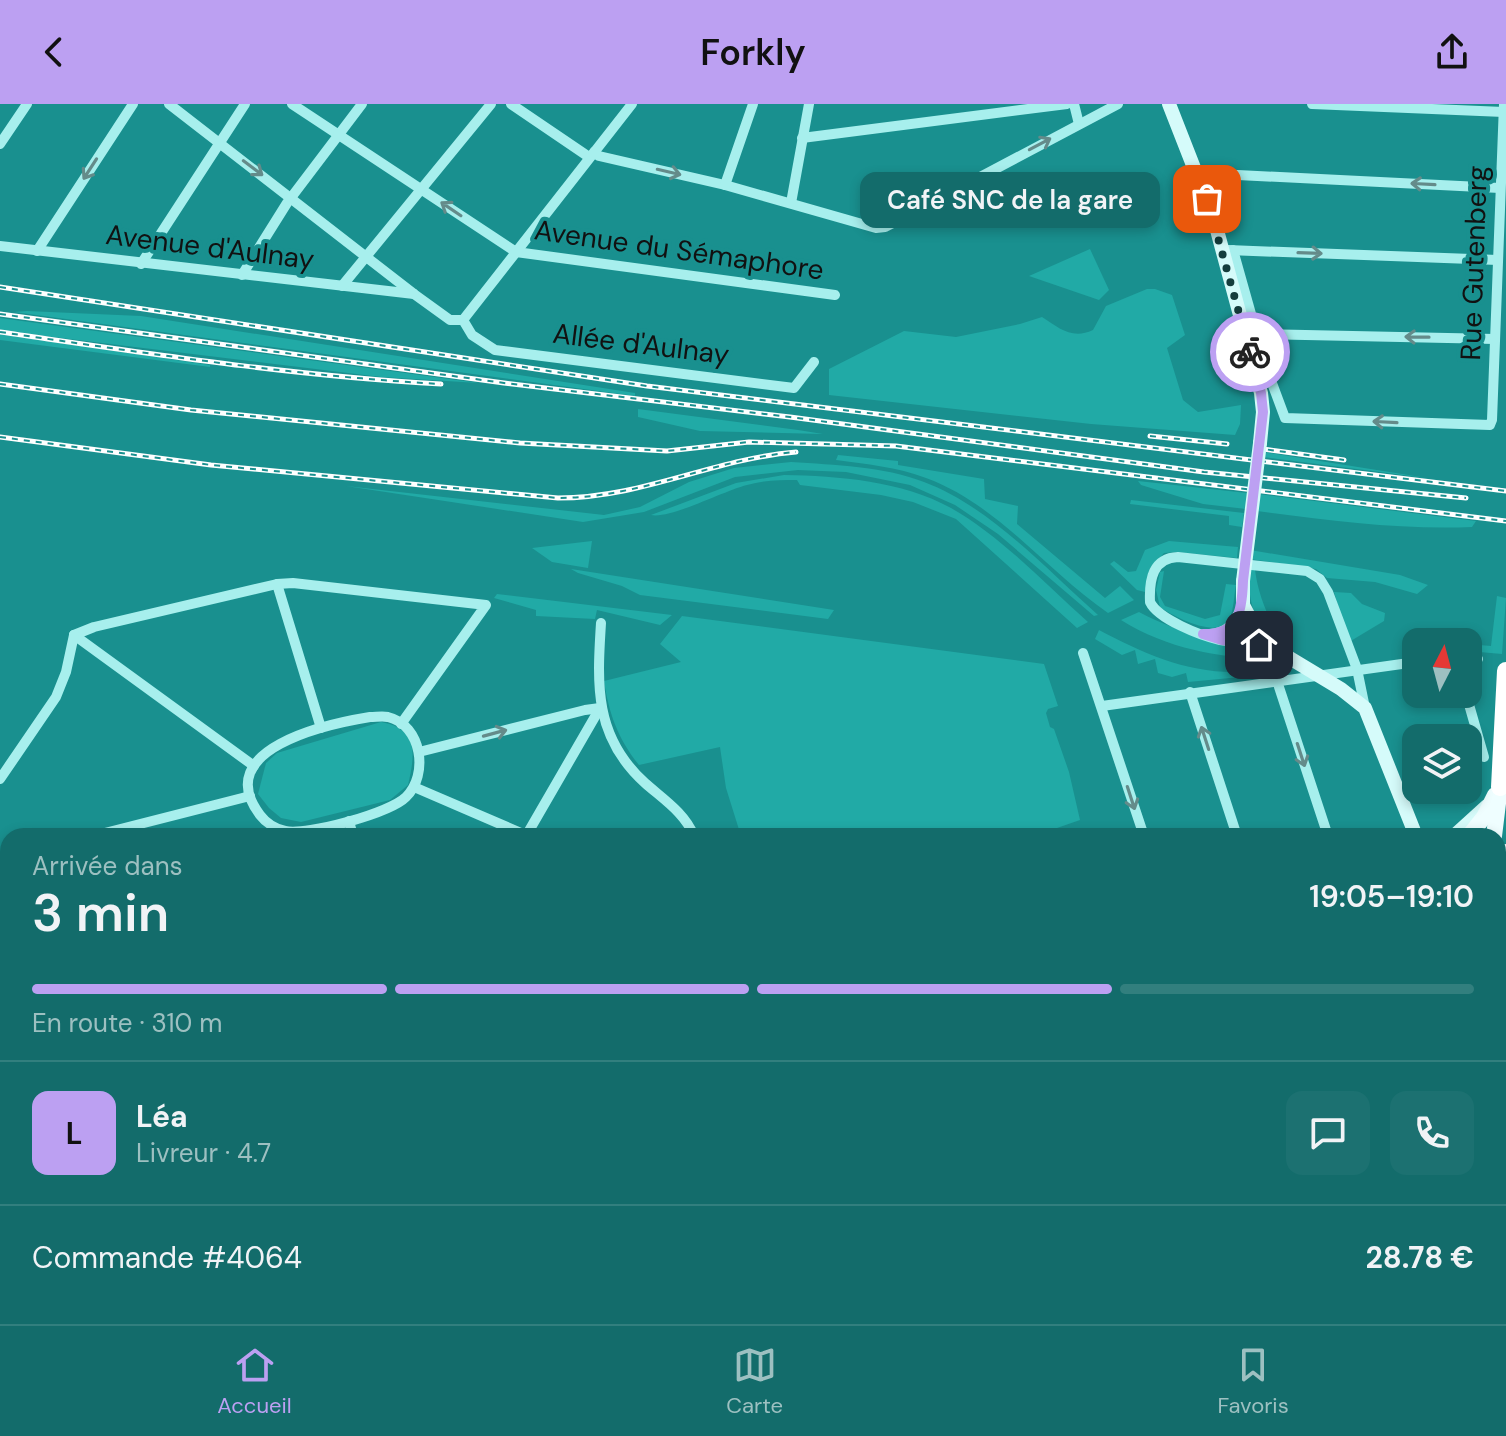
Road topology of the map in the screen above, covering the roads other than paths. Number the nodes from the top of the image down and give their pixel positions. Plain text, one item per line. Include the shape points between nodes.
1 (27, 104) edge
2 (133, 104) edge
3 (169, 104) edge
4 (245, 104) edge
5 (292, 104) edge
6 (362, 104) edge
7 (491, 104) edge
8 (511, 104) edge
9 (632, 104) edge
10 (753, 104) edge
11 (809, 104) edge
12 (1067, 104) edge
13 (1074, 104) edge
14 (1118, 104) edge
15 (1169, 104) edge
16 (1312, 104) edge
17 (1504, 108) edge
18 (1079, 124) junction
19 (338, 134) junction
20 (802, 138) junction
21 (220, 143) junction
22 (0, 144) edge
23 (592, 154) junction
24 (1199, 178) junction
25 (725, 185) junction
26 (1500, 188) junction
27 (421, 189) junction
28 (291, 197) junction
29 (791, 203) junction
30 (0, 246) edge
31 (1228, 250) junction
32 (37, 251) junction
33 (516, 252) junction
34 (366, 254) junction
35 (1498, 260) junction
36 (141, 264) junction
37 (242, 275) junction
38 (342, 286) junction
39 (414, 294) junction
40 (835, 295) dead end
41 (463, 320) junction
42 (1255, 331) junction
43 (1495, 339) junction
44 (814, 362) dead end
45 (277, 584) junction
46 (1243, 605) junction
47 (601, 623) dead end
48 (1203, 634) junction
49 (74, 635) junction
50 (1083, 653) dead end
51 (1283, 654) junction
52 (1402, 664) edge
53 (1357, 669) junction
54 (1317, 675) junction
55 (1505, 679) edge
56 (1277, 681) junction
57 (1190, 692) junction
58 (1102, 706) junction
59 (600, 708) junction
60 (1365, 708) junction
61 (1470, 708) edge
62 (401, 724) junction
63 (321, 728) junction
64 (419, 752) junction
65 (1484, 757) dead end
66 (254, 766) junction
67 (0, 779) edge
68 (1503, 781) edge
69 (414, 787) junction
70 (250, 796) junction
71 (1494, 807) junction
72 (349, 821) junction
73 (273, 827) edge
74 (124, 828) edge
75 (324, 828) edge
76 (351, 828) edge
77 (509, 828) edge
78 (532, 828) edge
79 (690, 828) edge
80 (1141, 828) edge
81 (1234, 828) edge
82 (1325, 828) edge
83 (1415, 828) edge
84 (1465, 828) edge
85 (1475, 828) edge
86 (1494, 828) edge
87 (1503, 828) edge

1 - 22 street
2 -> 32 street
3 - 21 street
4 - 21 street
5 - 19 street
6 - 19 street
7 - 27 street
8 - 23 street
9 - 23 street
10 - 25 street
11 - 20 street
12 - 20 street
13 - 18 street
14 - 18 street
15 - 24 main road
16 - 17 street
17 - 26 street, Rue Gutenberg
29 -> 18 street via 885,227
19 - 27 street
19 - 28 street
20 - 29 street
21 -> 28 street
21 - 36 street
23 -> 25 street
23 - 33 street
26 -> 24 street via 1218,174
24 - 31 main road
25 - 29 street
26 - 35 street, Rue Gutenberg
33 -> 27 street
27 - 34 street
28 - 34 street
28 - 37 street
30 - 32 street, Avenue d'Aulnay
31 -> 35 street
31 - 42 street
31 - 46 main road, bridge via 1263,412
32 - 36 street, Avenue d'Aulnay
33 - 40 street, Avenue du Sémaphore
33 - 41 street
34 - 38 street
34 - 39 street
35 - 43 street, Rue Gutenberg
36 - 37 street, Avenue d'Aulnay
37 - 38 street, Avenue d'Aulnay
38 - 39 street, Avenue d'Aulnay
39 - 41 street via 450,320
41 - 44 street, Allée d'Aulnay via 472,335 495,350 794,388
43 -> 42 street
43 -> 42 street, Rue Gutenberg via 1490,424 1479,426 1285,418
45 - 49 street
45 - 62 street via 486,605
45 - 63 street
46 - 48 street via 1221,634
46 - 51 main road via 1259,635
47 - 59 street
48 - 51 street
48 - 53 street via 1160,616 1152,607 1154,571 1163,559 1316,575 1328,592
49 - 66 street
49 - 67 street via 56,697
50 - 58 street
51 - 54 main road
52 - 53 street
53 - 54 street
53 - 60 street
54 - 56 street
54 - 60 main road
55 - 68 highway
56 - 57 street
56 -> 82 street
57 - 58 street
81 -> 57 street
58 -> 80 street
64 -> 59 street
59 - 78 street
59 - 79 street via 632,771 685,817
60 - 83 main road
61 - 65 street
62 - 63 street via 370,717
62 - 64 street
63 - 66 street via 272,747
64 - 69 street
66 - 70 street
68 - 71 main road
69 - 72 street via 392,807
69 - 77 street
70 - 73 street
70 - 74 street
71 - 84 main road
71 - 85 main road
71 - 86 main road
71 - 87 main road
72 - 75 street
72 - 76 street

